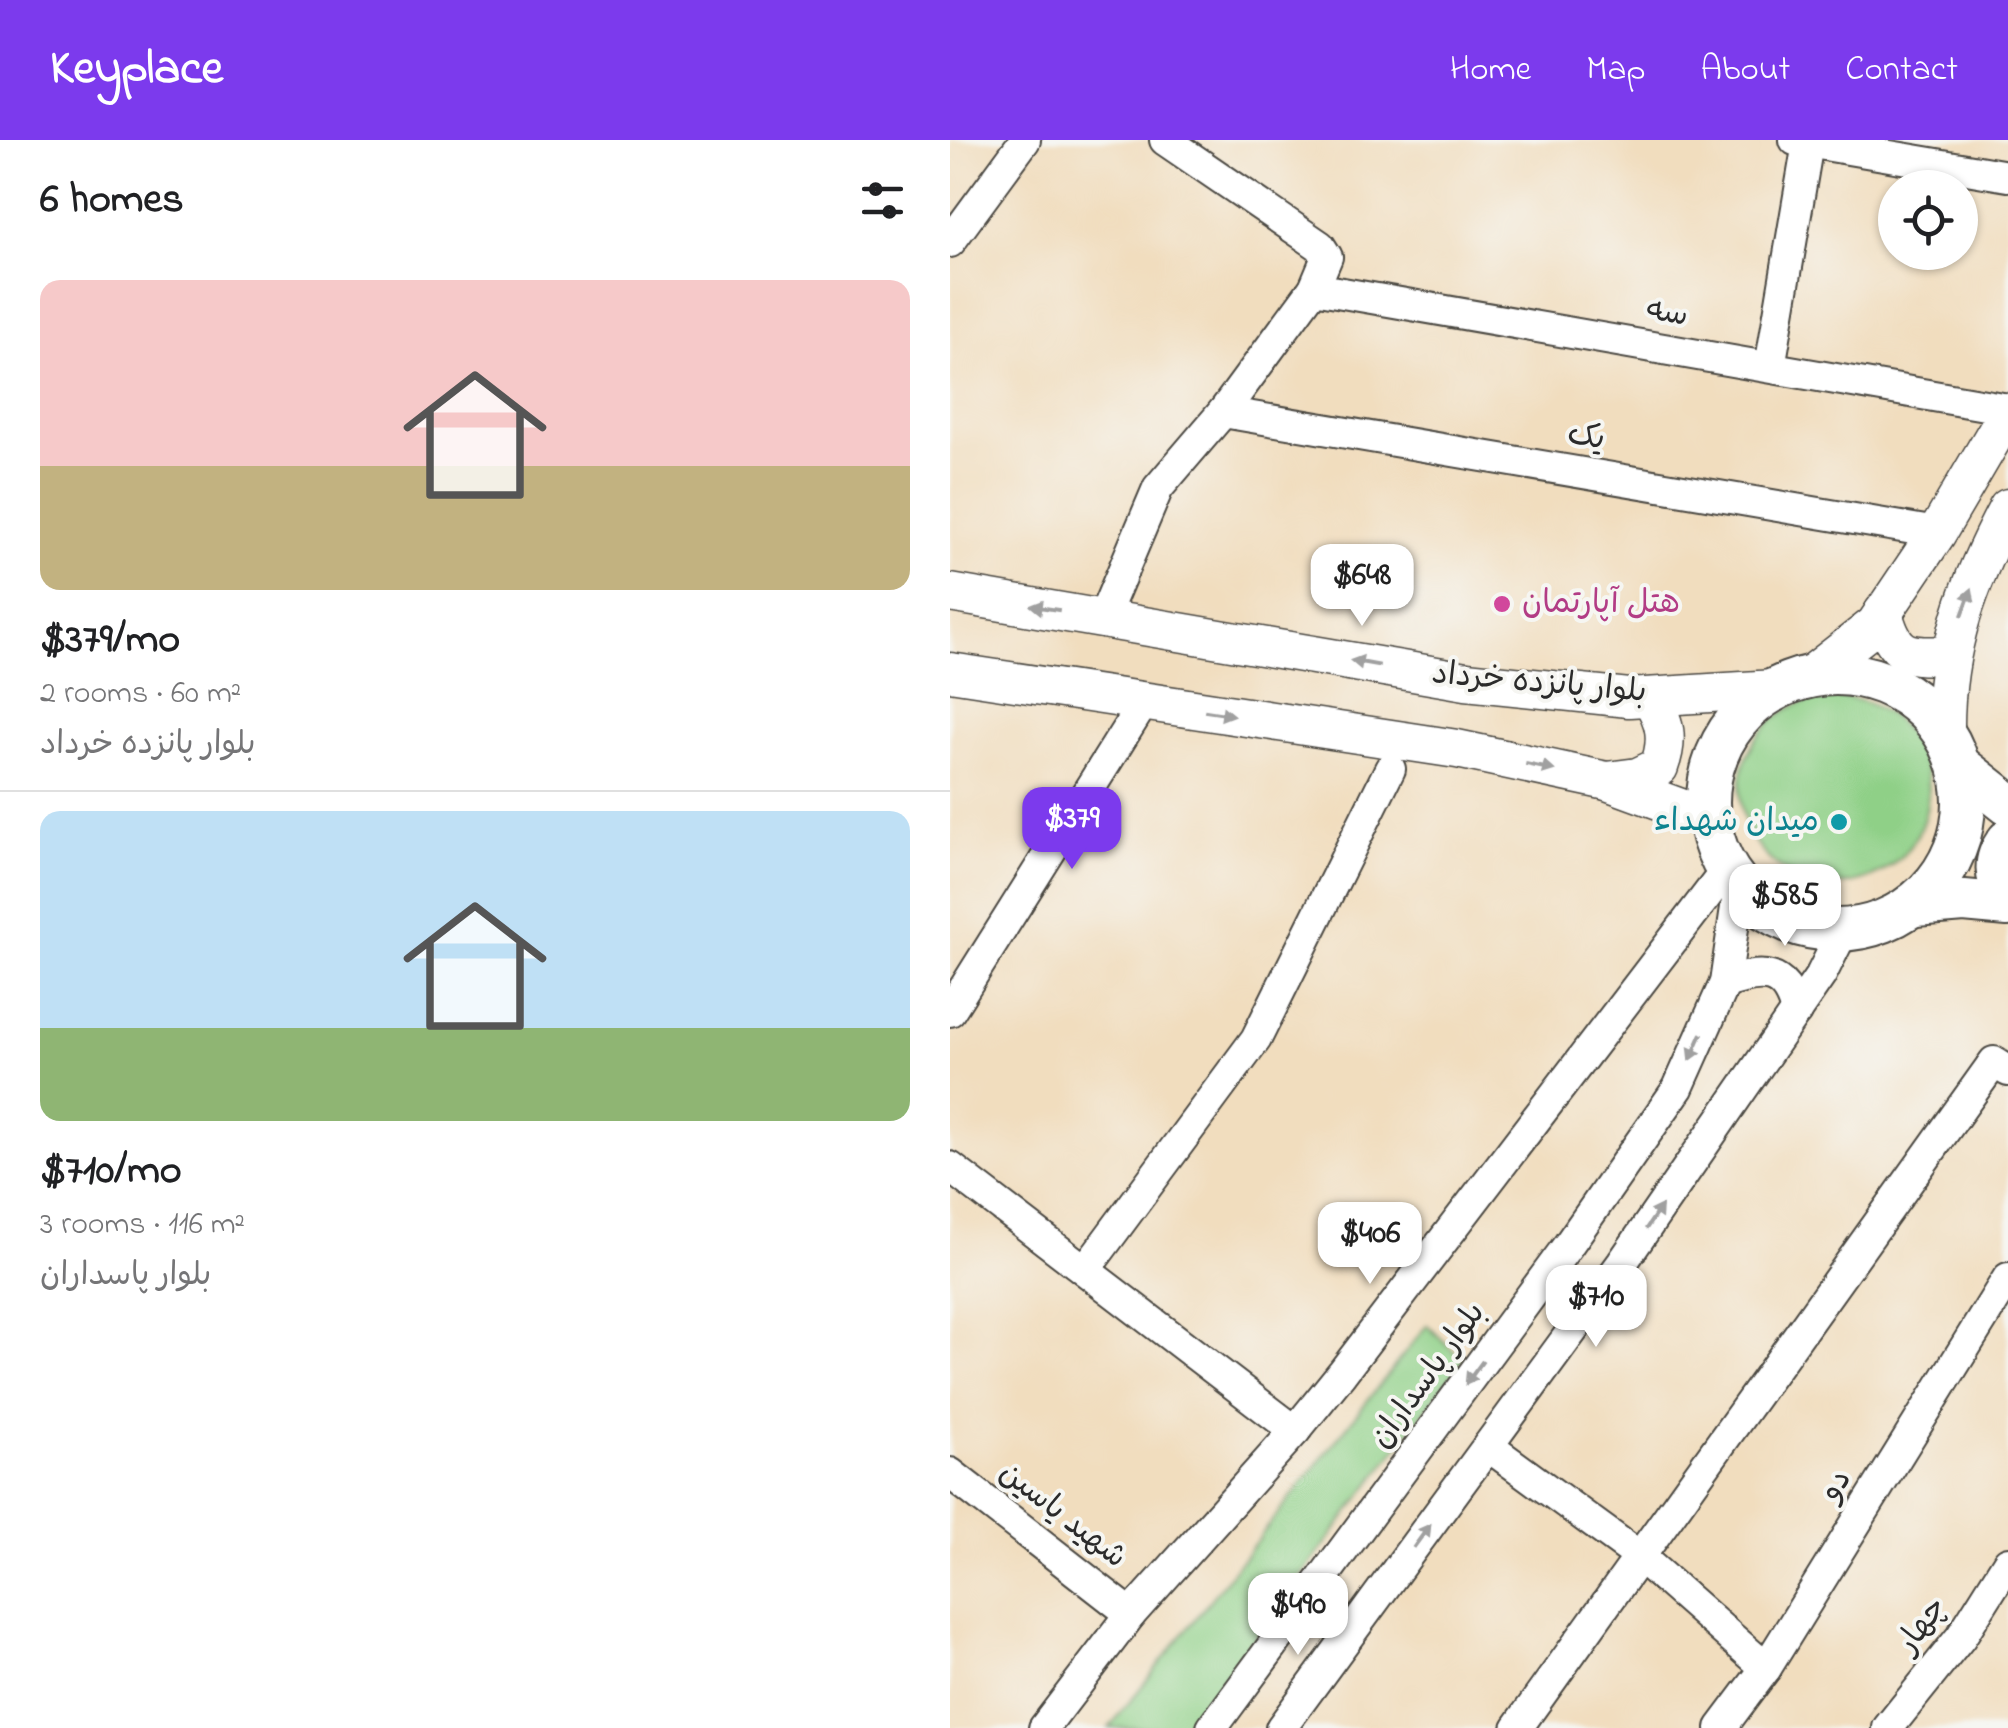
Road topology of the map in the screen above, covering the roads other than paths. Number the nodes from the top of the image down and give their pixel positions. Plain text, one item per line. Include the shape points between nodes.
1 (1025, 140) edge
2 (1165, 140) edge
3 (1802, 141) edge
4 (1844, 144) edge
5 (2008, 176) edge
6 (951, 240) edge
7 (1314, 288) junction
8 (1770, 367) junction
9 (2008, 411) edge
10 (1223, 412) junction
11 (2008, 508) edge
12 (1937, 533) junction
13 (950, 593) edge
14 (1883, 613) junction
15 (1103, 618) junction
16 (1950, 655) junction
17 (950, 672) edge
18 (1793, 682) junction
19 (1650, 697) junction
20 (1144, 702) junction
21 (1953, 749) junction
22 (1390, 770) dead end
23 (1607, 780) junction
24 (2008, 804) edge
25 (1708, 818) junction
26 (2008, 840) edge
27 (1733, 878) junction
28 (2008, 896) edge
29 (1914, 904) junction
30 (2008, 905) edge
31 (1843, 930) junction
32 (1725, 983) junction
33 (950, 1011) edge
34 (1796, 1012) junction
35 (2008, 1071) edge
36 (950, 1167) edge
37 (1084, 1270) junction
38 (2008, 1278) edge
39 (1295, 1431) junction
40 (1488, 1446) junction
41 (950, 1474) edge
42 (1640, 1557) junction
43 (2008, 1562) edge
44 (1131, 1614) junction
45 (1294, 1618) junction
46 (1338, 1651) junction
47 (1766, 1668) junction
48 (1044, 1728) edge
49 (1212, 1728) edge
50 (1281, 1728) edge
51 (1517, 1728) edge
52 (1721, 1728) edge
53 (1888, 1728) edge

1 - 6 street
2 - 7 street via 1320,246 1326,257
3 - 4 street
3 - 8 street
4 - 5 street
7 - 8 street, سه
7 - 10 street
8 - 9 street, سه
9 - 12 main road
10 - 12 street, یک
10 - 15 street via 1158,488
16 -> 11 main road via 1986,550
12 - 14 main road
15 -> 13 main road, بلوار پانزده خرداد
14 - 16 main road via 1901,650
14 - 18 main road
19 -> 15 main road, بلوار پانزده خرداد via 1466,681
16 - 21 main road via 1945,696
17 - 20 main road
18 - 19 main road, بلوار پانزده خرداد
18 - 21 highway via 1849,674 1887,683 1920,703
18 - 25 highway via 1743,711 1721,743 1709,779
19 - 23 main road via 1663,716 1666,747 1659,767
20 -> 23 main road
20 - 33 street
21 - 24 highway
21 - 29 highway via 1966,805 1959,843 1942,877
22 - 37 street via 1256,1038
23 - 25 main road
25 - 27 highway
26 - 28 highway via 1996,870
27 - 31 highway via 1769,912 1804,927
27 - 32 street, بلوار پاسداران
27 - 39 street
29 - 30 highway
29 - 31 highway via 1881,923
31 - 34 street
32 - 34 street via 1754,974 1773,977 1790,991
32 -> 45 street, بلوار پاسداران via 1678,1088
40 -> 34 street
35 - 42 street via 1994,1062
36 - 37 street
37 - 39 street
38 - 47 street, دو
39 - 44 street
40 - 42 street
46 -> 40 street
41 - 44 street, شهید یاسین
42 - 47 street
42 - 51 street
43 - 53 street, چهار via 1961,1638
44 - 48 street
45 - 46 street
45 - 49 street, بلوار پاسداران
46 - 50 street
47 - 52 street, دو

